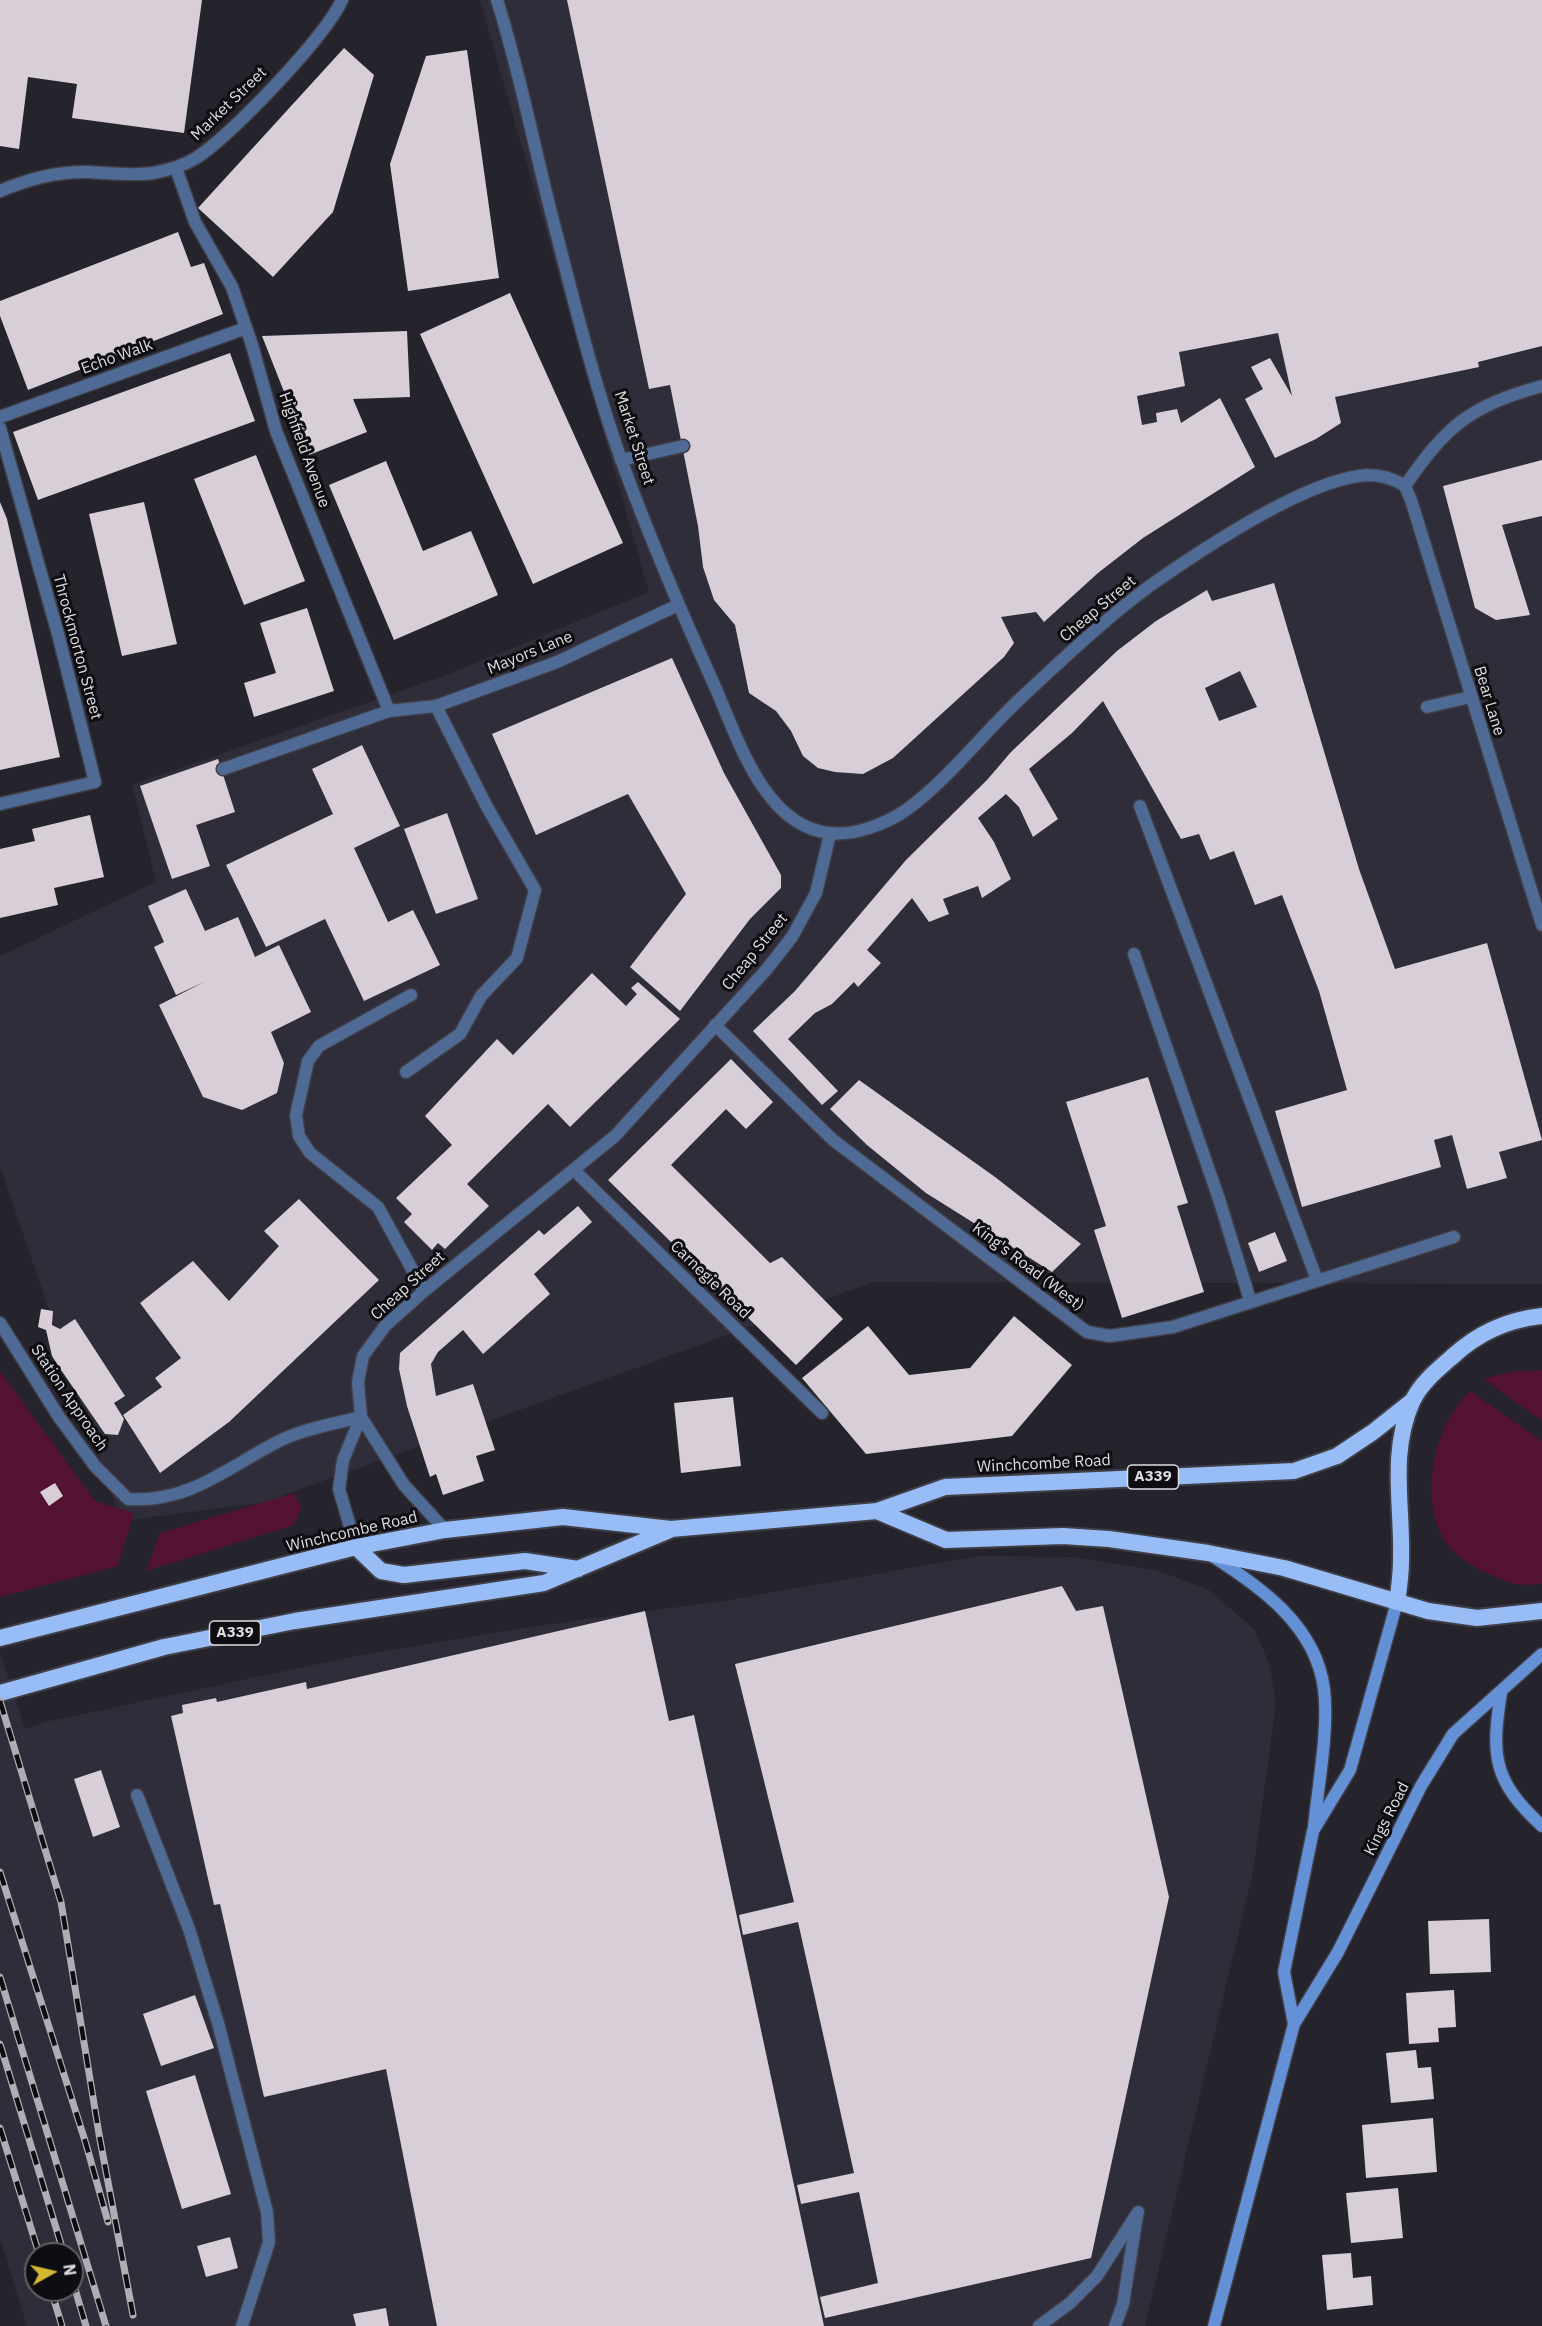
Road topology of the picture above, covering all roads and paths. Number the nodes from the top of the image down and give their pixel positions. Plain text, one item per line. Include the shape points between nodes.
1 (342, 0) edge
2 (497, 0) edge
3 (176, 168) junction
4 (0, 191) edge
5 (246, 328) junction
6 (1542, 386) edge
7 (0, 417) edge
8 (0, 428) edge
9 (682, 446) dead end
10 (621, 460) junction
11 (1405, 486) junction
12 (678, 605) junction
13 (1470, 697) junction
14 (436, 706) junction
15 (1427, 707) dead end
16 (389, 711) junction
17 (223, 769) dead end
18 (0, 804) edge
19 (1140, 806) dead end
20 (830, 834) junction
21 (1542, 925) edge
22 (1134, 954) dead end
23 (411, 995) dead end
24 (715, 1025) junction
25 (406, 1072) dead end
26 (575, 1171) junction
27 (1454, 1237) dead end
28 (1317, 1280) junction
29 (424, 1291) junction
30 (1250, 1300) junction
31 (1542, 1316) edge
32 (0, 1323) edge
33 (1412, 1401) junction
34 (822, 1413) dead end
35 (361, 1417) junction
36 (877, 1511) junction
37 (671, 1529) junction
38 (445, 1530) junction
39 (356, 1546) junction
40 (1208, 1553) junction
41 (578, 1570) junction
42 (1397, 1602) junction
43 (1542, 1611) edge
44 (0, 1638) edge
45 (1542, 1654) edge
46 (1502, 1692) junction
47 (0, 1693) edge
48 (137, 1795) dead end
49 (1542, 1826) edge
50 (1313, 1831) junction
51 (1294, 2024) junction
52 (242, 2326) edge
53 (1039, 2326) edge
54 (1115, 2326) edge
55 (1214, 2326) edge

1 - 3 street, Market Street via 285,73 212,147
2 - 10 street, Market Street via 553,223
3 - 4 street, Market Street via 150,174 64,173 42,176
3 - 5 street, Highfield Avenue via 195,222 232,286
5 - 7 street, Echo Walk
5 - 16 street, Highfield Avenue via 276,431
6 - 11 street via 1485,404 1456,422
8 - 18 street, Throckmorton Street via 58,634 94,782
9 - 10 street
10 - 12 street, Market Street
11 - 13 street, Bear Lane
11 - 20 street, Cheap Street via 1372,475 1325,486 1294,498 1219,541 1150,586 1099,628 908,809 869,827
12 - 14 street, Mayors Lane via 557,662
12 - 20 street, Market Street via 775,806 808,828
13 - 15 street
13 - 21 street, Bear Lane
14 - 16 street, Mayors Lane
14 - 25 street via 535,890 517,958 481,996 460,1034
16 - 17 street, Mayors Lane
19 - 28 street
20 - 24 street, Cheap Street via 816,893 792,937
22 - 30 street
23 - 29 street via 319,1046 308,1061 296,1114 299,1136 310,1153 378,1207
24 - 26 street, Cheap Street via 615,1136
24 - 30 street, King's Road (West) via 833,1140 1088,1332 1110,1336 1173,1327
26 - 29 street, Cheap Street
26 - 34 street, Carnegie Road
27 - 28 street, King's Road (West)
28 - 30 street, King's Road (West)
29 - 35 street, Cheap Street via 385,1326 363,1356 358,1382
31 - 33 highway via 1487,1330 1445,1363
32 - 35 street, Station Approach via 59,1417 95,1466 128,1499 180,1494 217,1479 278,1441
33 - 36 highway, Winchcombe Road / A339 via 1337,1456 1294,1472 945,1487
33 - 42 highway via 1397,1461 1401,1561
35 - 38 street, Cheap Street via 404,1485
35 - 39 street, Cheap Street via 343,1460 339,1489
36 - 37 highway, Winchcombe Road / A339
36 - 40 highway, Winchcombe Road / A339 via 946,1540 1063,1536
37 - 38 highway, Winchcombe Road / A339 via 563,1517
37 - 41 highway, Winchcombe Road / A339
38 - 39 highway, Winchcombe Road / A339
39 - 41 highway via 381,1571 404,1575 525,1561
39 - 44 highway, Winchcombe Road / A339
40 - 42 highway, Winchcombe Road / A339 via 1284,1568
40 - 50 main road via 1274,1599 1307,1642 1319,1668 1325,1712
41 - 47 highway, Winchcombe Road / A339 via 543,1584 295,1621 175,1644
42 - 43 highway, Winchcombe Road via 1477,1618
42 - 50 main road, Kings Road via 1350,1770
45 - 46 main road, Kings Road
46 - 49 main road via 1495,1738 1501,1775 1511,1796
46 - 51 main road, Kings Road via 1453,1734 1411,1805 1338,1952
48 - 52 street via 189,1929 267,2212 269,2242
50 - 51 main road, Kings Road via 1284,1972
51 - 55 main road, Kings Road
53 - 54 street via 1097,2276 1138,2212 1123,2304

